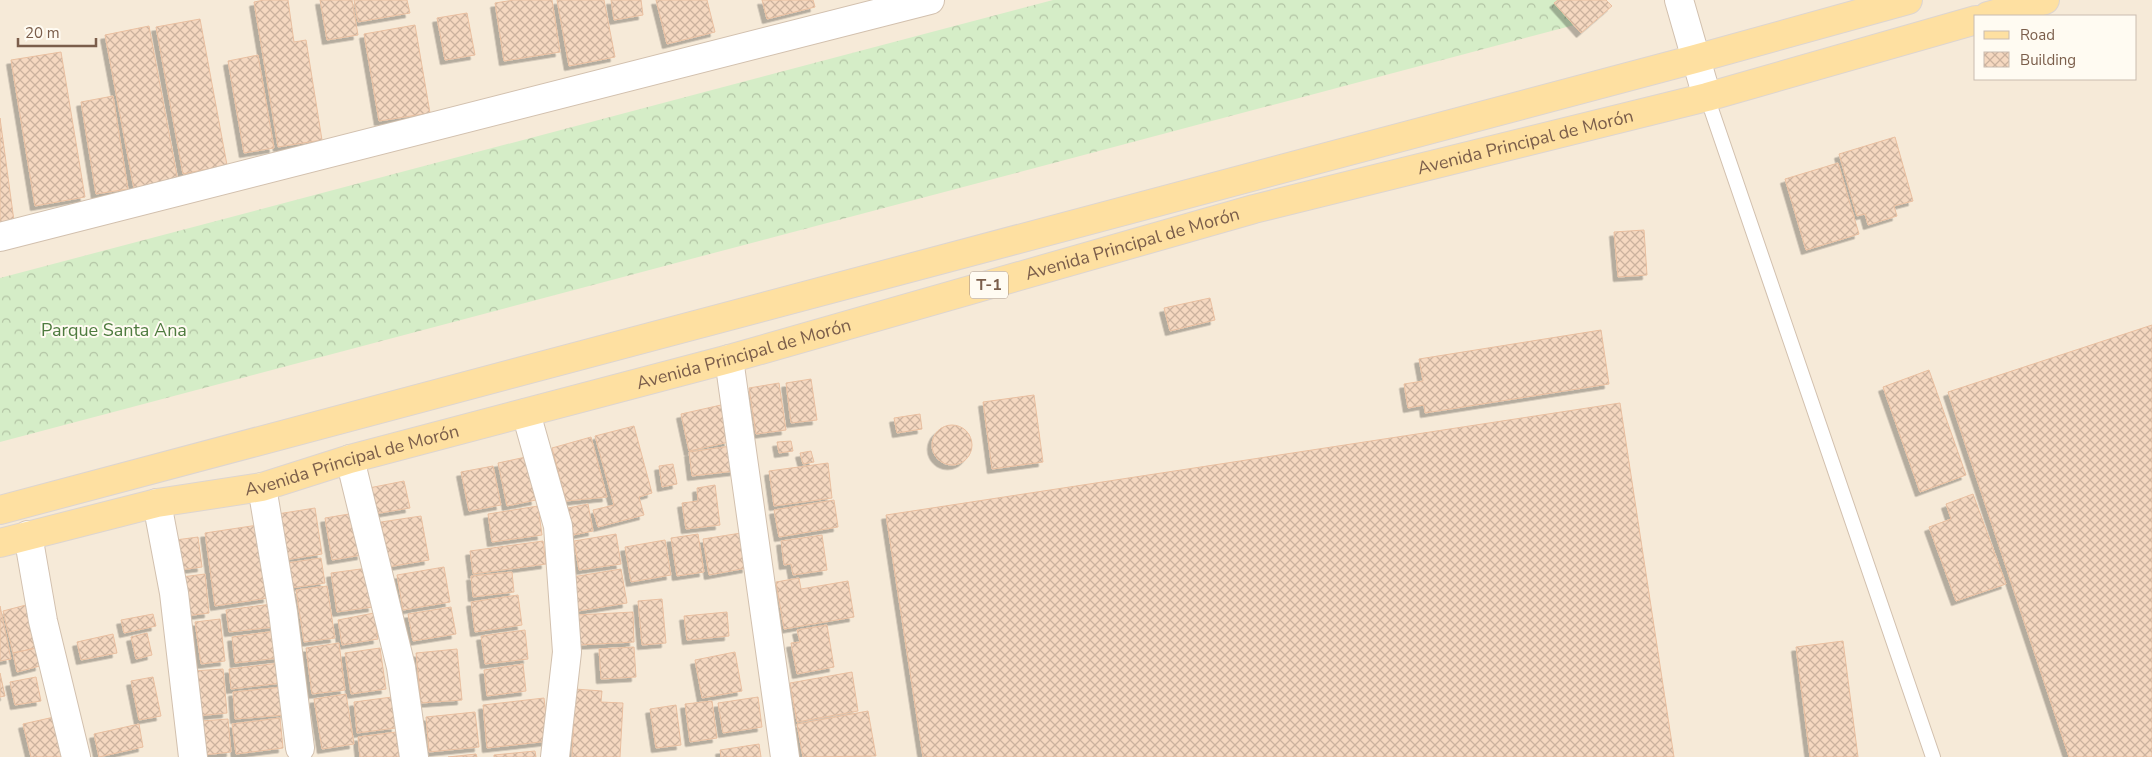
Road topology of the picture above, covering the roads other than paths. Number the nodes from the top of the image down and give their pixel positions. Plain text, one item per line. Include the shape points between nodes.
1 (930, 0) edge
2 (1679, 0) edge
3 (1908, 0) edge
4 (2045, 0) edge
5 (897, 4) edge
6 (1992, 15) edge
7 (1974, 21) edge
8 (1695, 59) junction
9 (1707, 97) junction
10 (0, 236) edge
11 (729, 359) junction
12 (526, 413) junction
13 (350, 459) junction
14 (262, 487) junction
15 (157, 503) junction
16 (0, 510) edge
17 (28, 536) junction
18 (0, 543) edge
19 (300, 748) dead end
20 (76, 757) edge
21 (193, 757) edge
22 (414, 757) edge
23 (554, 757) edge
24 (785, 757) edge
25 (1933, 757) edge

1 - 5 street
2 - 8 street
3 - 8 main road, Avenida Principal de Morón / T-1
4 - 6 main road
5 - 10 street
7 - 9 main road, Avenida Principal de Morón / T-1
8 - 9 street
8 - 16 main road, Avenida Principal de Morón / T-1
9 - 11 main road, Avenida Principal de Morón / T-1 via 1254,210
9 - 25 lane
11 - 12 main road, Avenida Principal de Morón / T-1
11 - 24 street
12 - 13 main road, Avenida Principal de Morón / T-1
12 - 23 street via 558,526 567,652
13 - 14 main road, Avenida Principal de Morón / T-1
13 - 22 street via 401,667
14 - 15 main road, Avenida Principal de Morón / T-1
14 - 19 street via 283,612
15 - 17 main road, Avenida Principal de Morón / T-1
15 - 21 street via 174,593
17 - 18 main road, Avenida Principal de Morón / T-1
17 - 20 street

